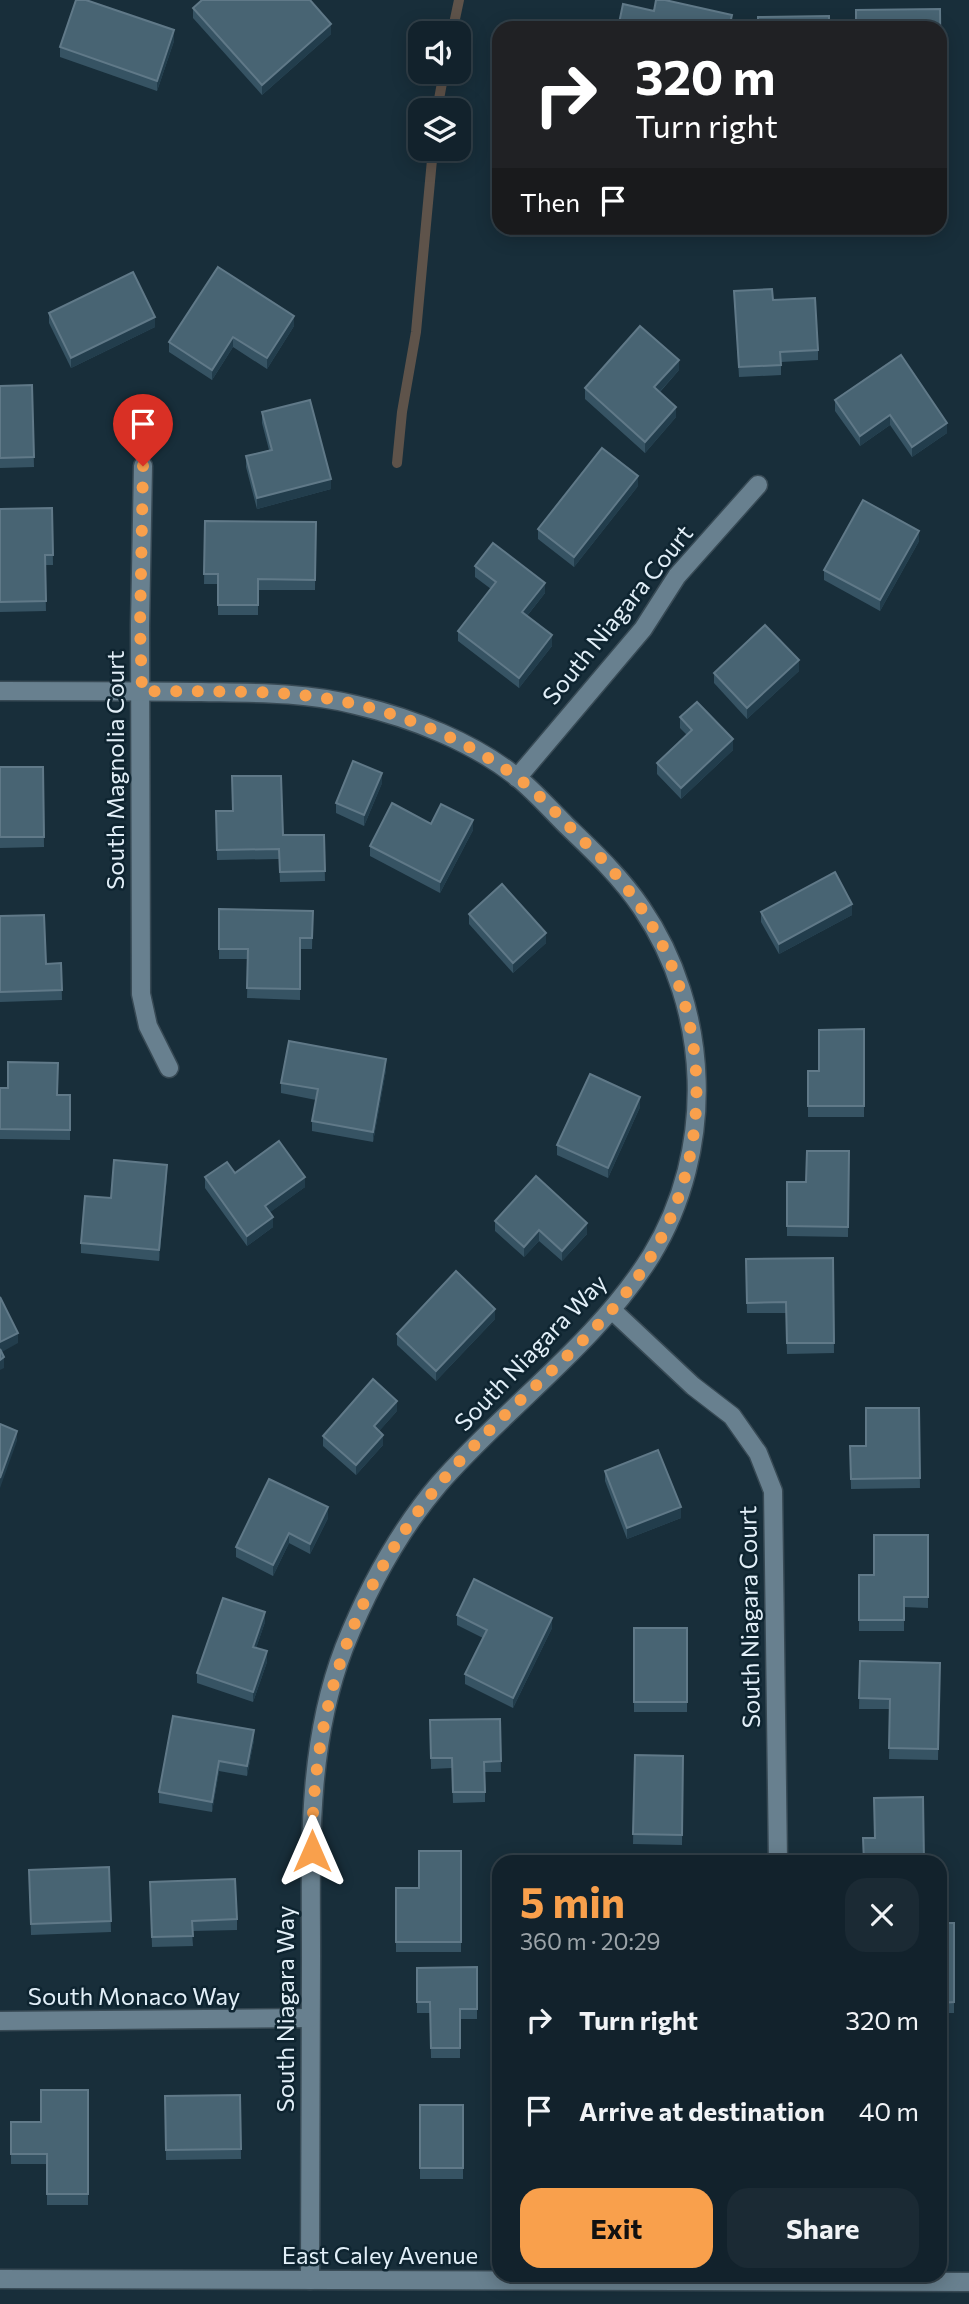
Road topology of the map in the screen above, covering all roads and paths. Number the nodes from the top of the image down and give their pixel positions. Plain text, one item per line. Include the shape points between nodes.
1 (143, 466) dead end
2 (758, 485) dead end
3 (0, 691) edge
4 (142, 691) junction
5 (517, 778) junction
6 (170, 1068) dead end
7 (612, 1310) junction
8 (778, 1855) edge
9 (310, 2018) junction
10 (0, 2021) edge
11 (0, 2279) edge
12 (310, 2280) junction
13 (492, 2281) edge
14 (947, 2282) edge
15 (969, 2282) edge

1 - 4 street, South Magnolia Court
2 - 5 street, South Niagara Court via 677,576 643,629
3 - 4 street, South Niagara Way
4 - 5 street, South Niagara Way via 293,694 356,705 418,724
4 - 6 street, South Magnolia Court via 141,994 148,1026
5 - 7 street, South Niagara Way via 615,872 643,909 668,955 686,1004 696,1055 692,1150 676,1203 653,1253
7 - 8 street, South Niagara Court via 732,1416 758,1453 773,1491
7 - 9 street, South Niagara Way via 440,1483 379,1573 344,1649 325,1711 312,1795
9 - 10 street, South Monaco Way
9 - 12 street, South Niagara Way
11 - 12 street, East Caley Avenue
12 - 13 street, East Caley Avenue
14 - 15 street, East Caley Avenue

